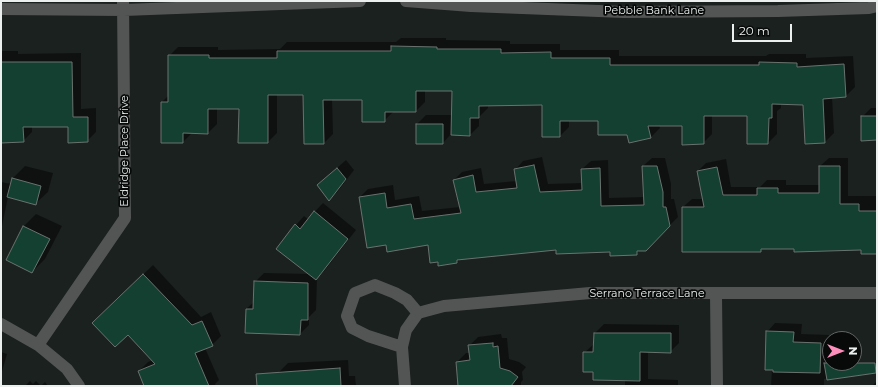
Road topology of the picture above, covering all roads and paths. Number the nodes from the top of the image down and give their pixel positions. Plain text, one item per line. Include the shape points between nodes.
1 (360, 1) edge
2 (406, 1) edge
3 (123, 5) edge
4 (877, 6) edge
5 (1, 9) edge
6 (877, 293) edge
7 (716, 294) junction
8 (418, 313) junction
9 (1, 324) edge
10 (38, 345) junction
11 (402, 347) junction
12 (79, 386) edge
13 (405, 386) edge
14 (717, 386) edge

1 - 3 street
2 - 4 street, Pebble Bank Lane via 624,12 778,11
3 - 5 street
3 - 10 street, Eldridge Place Drive via 125,218
6 - 7 street, Serrano Terrace Lane
7 - 8 street, Serrano Terrace Lane via 590,293 444,306
7 - 14 street
8 - 11 street via 406,330
8 - 11 street via 407,300 375,285 355,293 347,316 352,328
9 - 10 street
10 - 12 street via 67,369
11 - 13 street

